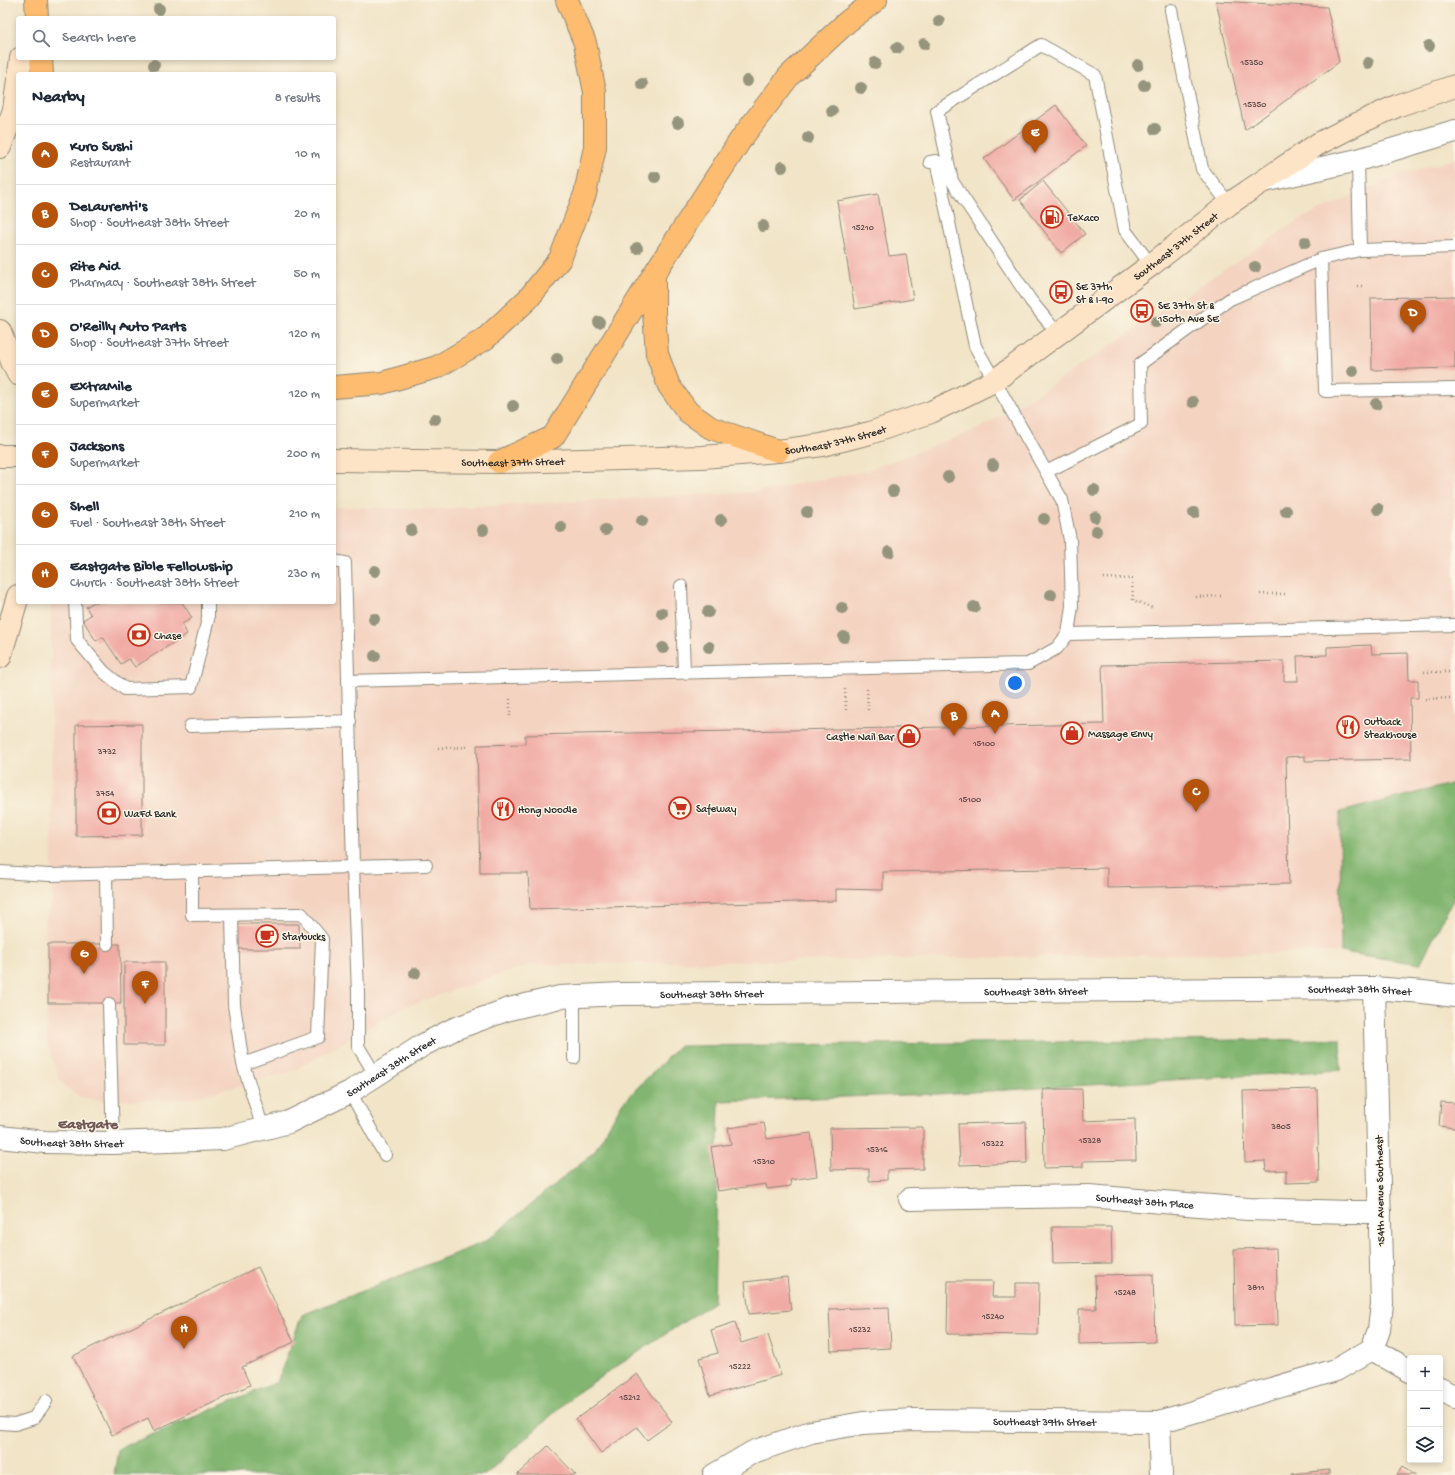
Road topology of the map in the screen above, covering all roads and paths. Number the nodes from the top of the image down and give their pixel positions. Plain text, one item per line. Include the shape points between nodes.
1 (32, 0) edge
2 (36, 0) edge
3 (567, 0) edge
4 (876, 0) edge
5 (1171, 10) dead end
6 (28, 16) edge
7 (37, 16) edge
8 (21, 60) edge
9 (41, 60) edge
10 (19, 72) edge
11 (42, 72) edge
12 (1455, 86) edge
13 (16, 95) edge
14 (1455, 132) edge
15 (0, 146) edge
16 (1358, 160) junction
17 (930, 162) dead end
18 (1261, 181) junction
19 (1229, 204) junction
20 (1455, 247) edge
21 (1360, 250) junction
22 (1322, 259) junction
23 (1151, 265) junction
24 (654, 274) junction
25 (1357, 286) dead end
26 (1365, 286) dead end
27 (0, 330) edge
28 (1058, 334) junction
29 (16, 371) edge
30 (994, 381) junction
31 (336, 387) edge
32 (1455, 389) edge
33 (778, 452) junction
34 (0, 456) edge
35 (16, 456) edge
36 (336, 460) edge
37 (499, 462) junction
38 (1046, 472) junction
39 (336, 561) edge
40 (1104, 578) dead end
41 (681, 586) dead end
42 (1260, 594) dead end
43 (1288, 594) dead end
44 (1223, 596) dead end
45 (1196, 597) dead end
46 (16, 603) edge
47 (74, 604) edge
48 (208, 604) edge
49 (1154, 609) dead end
50 (1455, 625) edge
51 (1068, 634) junction
52 (0, 657) edge
53 (684, 672) junction
54 (1424, 672) dead end
55 (1450, 672) dead end
56 (348, 681) junction
57 (867, 684) dead end
58 (845, 685) dead end
59 (510, 693) dead end
60 (1451, 698) dead end
61 (1425, 699) dead end
62 (868, 710) dead end
63 (846, 711) dead end
64 (510, 718) dead end
65 (350, 721) junction
66 (190, 726) dead end
67 (467, 747) dead end
68 (438, 748) dead end
69 (426, 865) dead end
70 (353, 866) junction
71 (192, 871) junction
72 (0, 872) edge
73 (106, 873) junction
74 (232, 916) junction
75 (107, 944) dead end
76 (1374, 988) junction
77 (1455, 996) edge
78 (574, 997) junction
79 (109, 1004) dead end
80 (574, 1058) dead end
81 (243, 1064) junction
82 (376, 1076) junction
83 (350, 1092) junction
84 (263, 1129) junction
85 (0, 1137) edge
86 (113, 1143) junction
87 (385, 1155) dead end
88 (910, 1199) dead end
89 (1380, 1212) junction
90 (1372, 1350) junction
91 (1407, 1369) edge
92 (1443, 1391) edge
93 (1455, 1397) edge
94 (46, 1401) dead end
95 (1159, 1422) junction
96 (0, 1423) edge
97 (714, 1475) edge
98 (1161, 1475) edge

1 - 6 street
2 - 7 highway
3 - 31 highway via 585,43 595,92 595,147 585,194 560,259 528,299 484,338 437,367 382,383
4 - 24 highway via 847,22 788,76 741,139
5 - 19 lane via 1202,169
8 - 10 street
9 - 11 highway
12 - 18 street, Southeast 37th Street via 1357,124 1318,144
13 - 15 street via 14,110
14 - 16 street, Southeast 37th Street
16 - 18 street, Southeast 37th Street
16 - 21 lane
17 - 30 lane via 936,161 975,346
18 - 19 street, Southeast 37th Street
19 - 23 street, Southeast 37th Street
20 - 21 lane
21 - 22 lane
22 - 32 lane via 1325,391
22 - 38 lane via 1230,299 1140,364 1141,424
23 - 28 street, Southeast 37th Street
23 - 28 lane via 1125,230 1095,75 1041,45 937,111 952,181 1031,301
24 - 33 highway via 657,354 669,386 688,412 711,428
24 - 37 highway via 553,437
25 - 26 path
27 - 29 street
28 - 30 street, Southeast 37th Street
30 - 33 street, Southeast 37th Street via 931,412 870,433 822,445
30 - 38 lane
33 - 37 street, Southeast 37th Street via 702,457
34 - 35 street
36 - 37 street, Southeast 37th Street
38 - 51 lane via 1062,500 1070,540 1072,606
39 - 56 lane via 345,563
40 - 49 path via 1132,579 1133,600
41 - 53 lane
42 - 43 path
44 - 45 path
46 - 52 street
47 - 48 lane via 77,640 104,672 125,689 190,686 208,619
50 - 51 lane
51 - 53 lane via 1057,648 1028,664
53 - 56 lane
54 - 55 path
56 - 65 lane
57 - 62 path
58 - 63 path
59 - 64 path
60 - 61 path
65 - 66 lane
65 - 70 lane
67 - 68 path
69 - 70 lane
70 - 71 lane
70 - 82 lane via 358,1046
71 - 73 lane
71 - 74 lane via 192,915
72 - 73 lane via 50,875
73 - 75 lane
74 - 81 lane via 234,1005
74 - 81 lane via 302,914 322,939 318,1037
76 - 77 street, Southeast 38th Street
76 - 78 street, Southeast 38th Street via 621,994
76 - 89 street, 154th Avenue Southeast
78 - 80 lane
78 - 82 street, Southeast 38th Street via 560,997 509,1009 454,1029 423,1045
79 - 86 lane
81 - 84 lane
82 - 83 street, Southeast 38th Street
83 - 84 street, Southeast 38th Street via 289,1122
83 - 87 lane
84 - 86 street, Southeast 38th Street via 223,1139
85 - 86 street, Southeast 38th Street via 45,1142
88 - 89 street, Southeast 38th Place via 1089,1196 1248,1209
89 - 90 street, 154th Avenue Southeast via 1382,1304 1379,1330
90 - 91 street
90 - 95 street, Southeast 39th Street via 1336,1370
92 - 93 street
94 - 96 lane via 34,1418 15,1424
95 - 97 street, Southeast 39th Street via 914,1420 863,1423 803,1434 753,1452
95 - 98 street

